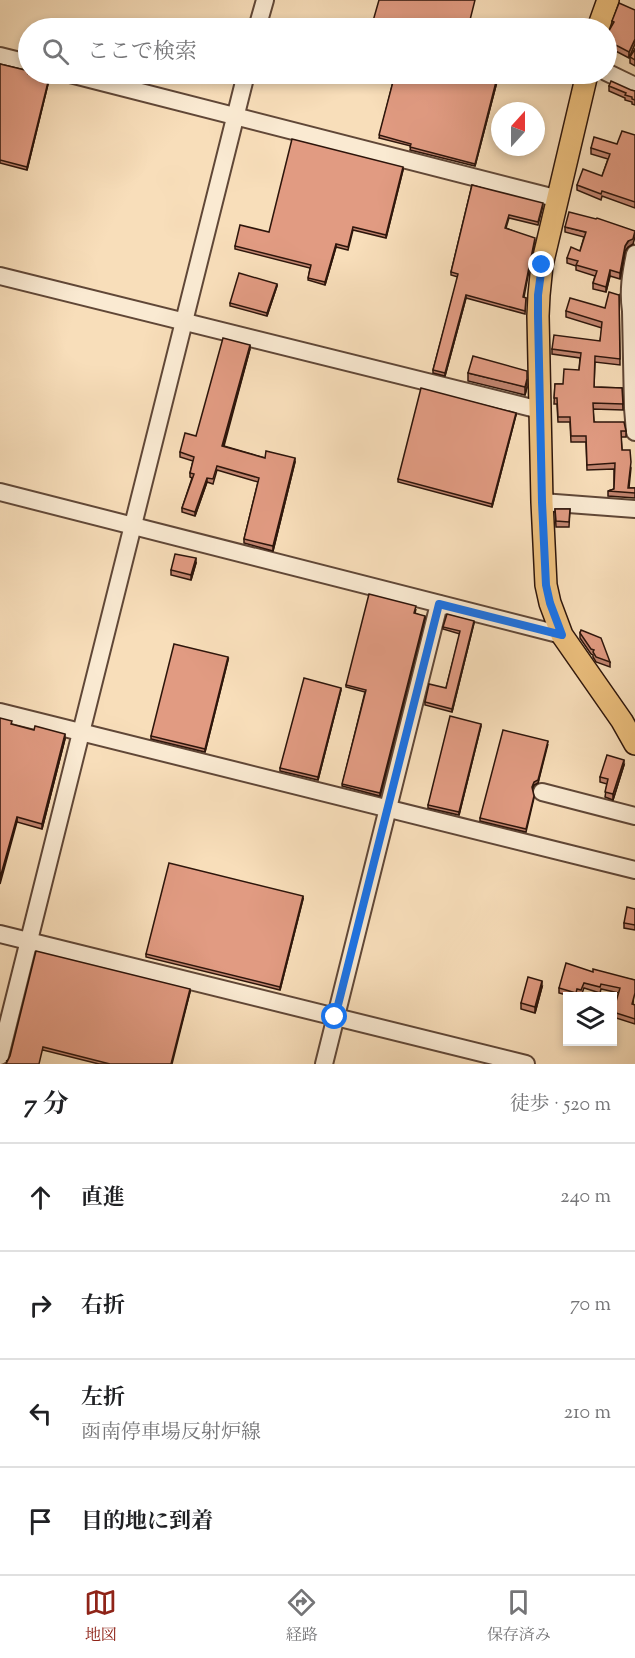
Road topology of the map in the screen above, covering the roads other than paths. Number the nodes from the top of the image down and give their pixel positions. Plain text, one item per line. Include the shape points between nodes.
1 (265, 0) edge
2 (608, 0) edge
3 (260, 18) edge
4 (602, 18) edge
5 (0, 56) edge
6 (18, 60) edge
7 (617, 77) edge
8 (110, 84) edge
9 (244, 84) edge
10 (585, 84) edge
11 (635, 86) edge
12 (236, 115) junction
13 (559, 198) junction
14 (635, 254) edge
15 (0, 276) edge
16 (184, 322) junction
17 (540, 410) junction
18 (635, 432) edge
19 (0, 492) edge
20 (542, 502) junction
21 (635, 509) edge
22 (133, 526) junction
23 (439, 604) junction
24 (562, 635) junction
25 (0, 712) edge
26 (81, 732) junction
27 (635, 744) edge
28 (542, 792) dead end
29 (387, 808) junction
30 (635, 816) edge
31 (635, 870) edge
32 (0, 934) edge
33 (29, 941) junction
34 (335, 1017) junction
35 (0, 1056) edge
36 (324, 1064) edge
37 (526, 1064) edge

1 - 3 street
2 - 4 main road
5 - 6 street
7 - 11 street
8 - 12 street
9 - 12 street
10 - 13 main road
12 - 13 street
12 - 16 street
13 - 17 main road via 538,295
14 - 18 street via 629,298
15 - 16 street
16 - 17 street
16 - 22 street
17 - 20 main road
19 - 22 street
20 - 21 street
20 - 24 main road via 546,585
22 - 23 street
22 - 26 street
23 - 24 street
23 - 29 street
24 - 27 main road
25 - 26 street
26 - 29 street
26 - 33 street
28 - 30 street
29 - 31 street
29 - 34 street
32 - 33 street
33 - 34 street
33 - 35 street
34 - 36 street
34 - 37 street

